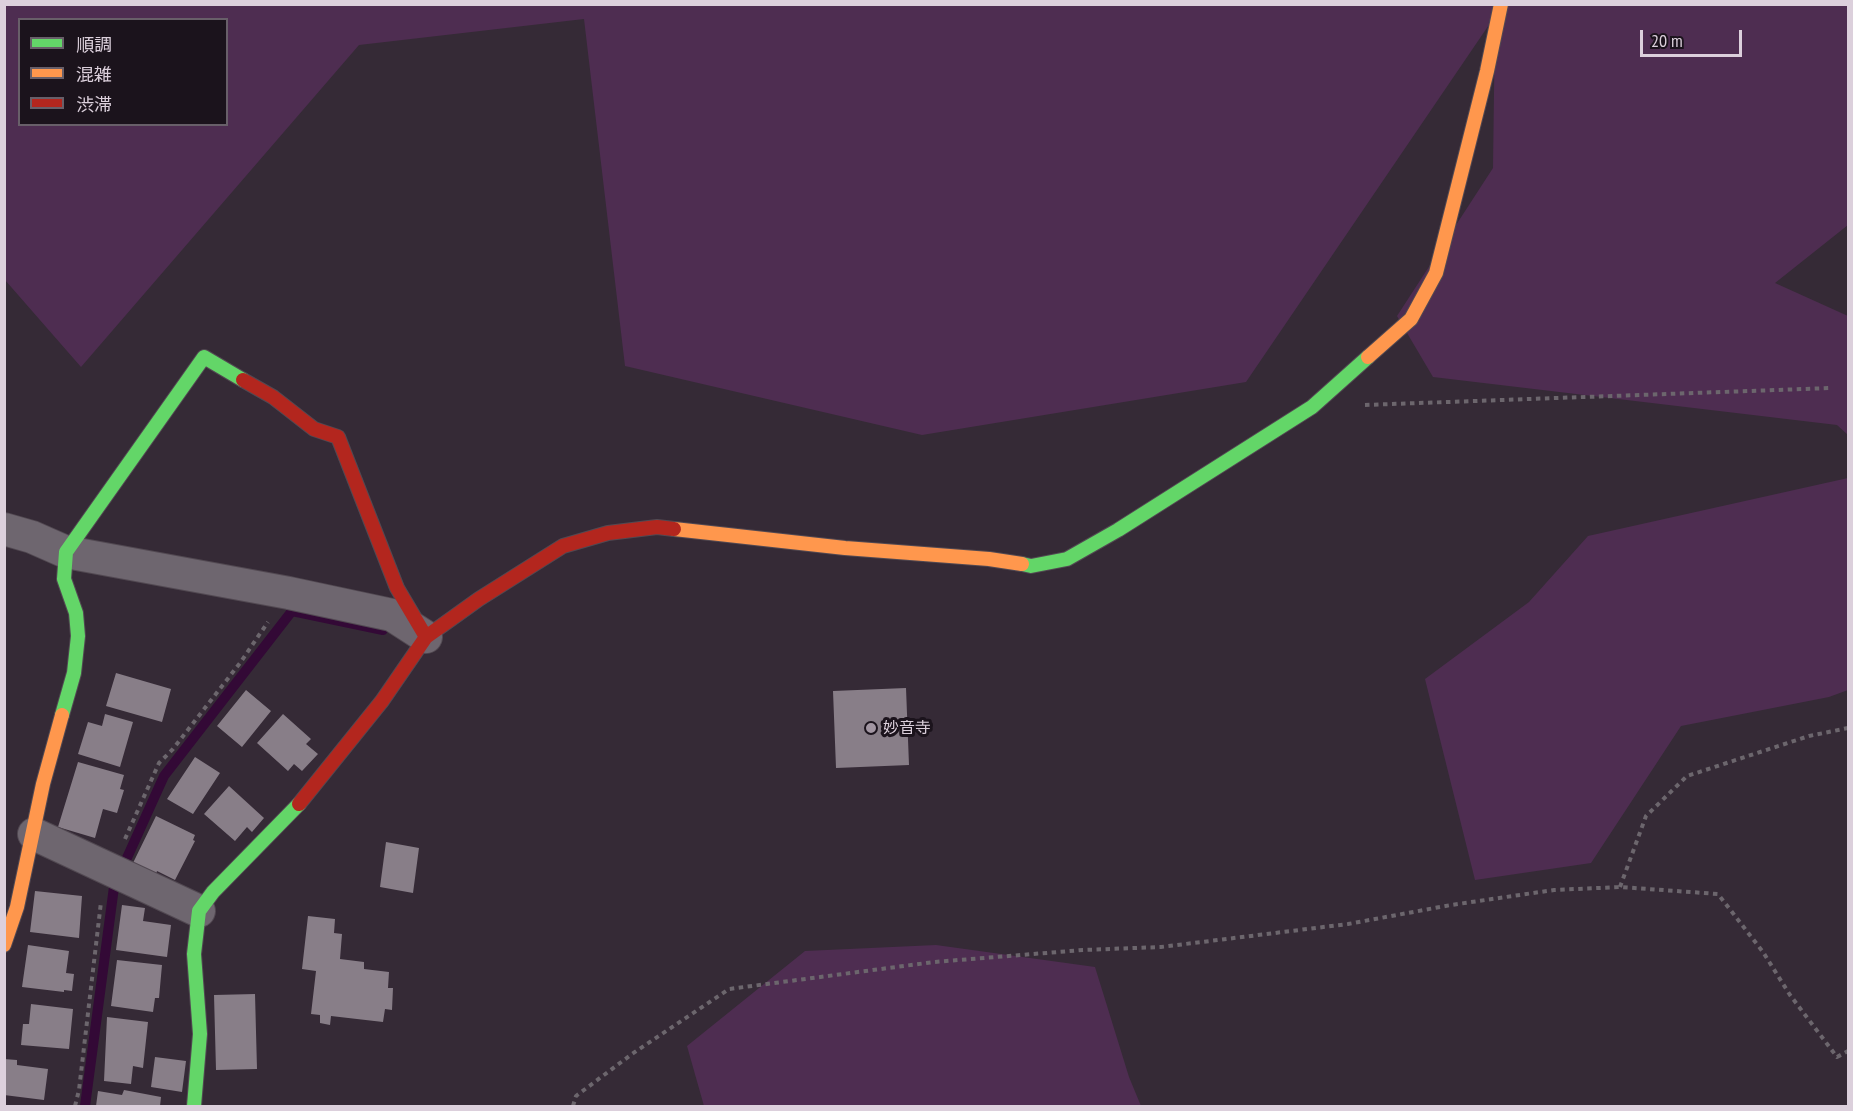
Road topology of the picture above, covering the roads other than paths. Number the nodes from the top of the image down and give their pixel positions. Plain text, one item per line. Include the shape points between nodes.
1 (1501, 4) edge
2 (4, 529) edge
3 (66, 552) junction
4 (426, 637) junction
5 (34, 834) junction
6 (199, 911) junction
7 (4, 945) edge
8 (194, 1107) edge

1 - 4 street via 1436,273 1412,319 1312,407 1118,530 1067,559 1032,566 657,527 608,533 563,546
2 - 3 street
3 - 4 street via 392,615
3 - 4 street via 204,357 273,397 314,429 338,437 397,588
3 - 5 street via 64,579 76,613 78,636 75,673 43,784
4 - 6 street via 382,701 289,816
5 - 6 street
5 - 7 street
6 - 8 street via 194,954 200,1034

